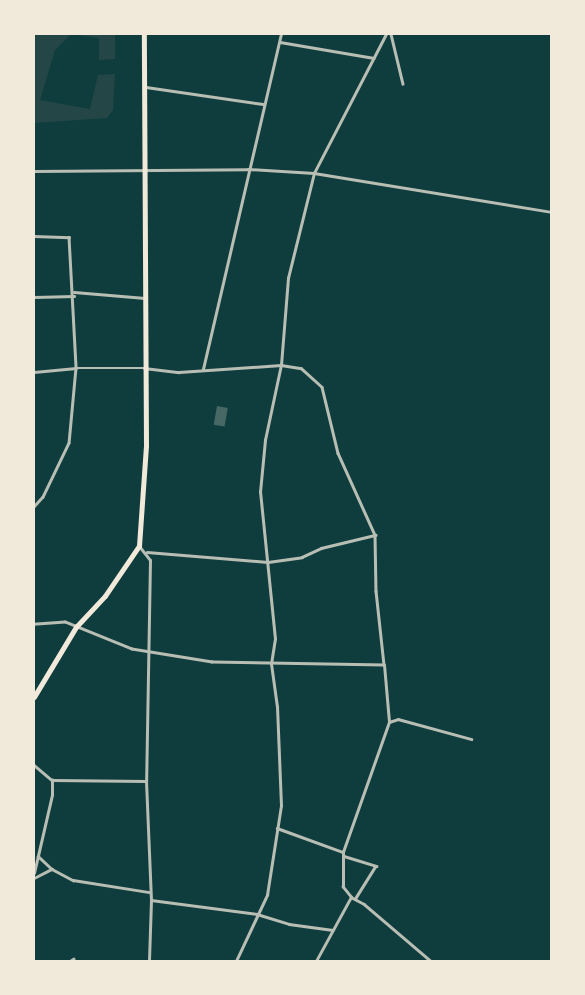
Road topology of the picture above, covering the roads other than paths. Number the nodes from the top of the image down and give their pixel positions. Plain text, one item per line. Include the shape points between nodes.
1 (144, 34) edge
2 (281, 34) edge
3 (386, 34) edge
4 (391, 34) edge
5 (280, 42) junction
6 (374, 58) junction
7 (403, 84) dead end
8 (146, 87) junction
9 (263, 104) junction
10 (144, 169) junction
11 (248, 169) junction
12 (34, 171) edge
13 (314, 174) junction
14 (551, 211) edge
15 (34, 236) edge
16 (74, 294) junction
17 (34, 297) edge
18 (145, 298) junction
19 (281, 366) junction
20 (76, 368) junction
21 (144, 368) junction
22 (203, 369) junction
23 (34, 372) edge
24 (34, 507) edge
25 (375, 535) junction
26 (139, 546) junction
27 (147, 552) junction
28 (268, 562) junction
29 (34, 624) edge
30 (76, 628) junction
31 (150, 653) junction
32 (271, 664) junction
33 (384, 665) junction
34 (34, 697) edge
35 (389, 722) junction
36 (470, 739) dead end
37 (34, 765) edge
38 (52, 780) junction
39 (146, 781) junction
40 (277, 828) junction
41 (343, 854) junction
42 (38, 856) junction
43 (52, 870) junction
44 (34, 873) edge
45 (34, 878) edge
46 (149, 892) junction
47 (351, 897) junction
48 (355, 899) junction
49 (151, 900) junction
50 (257, 914) junction
51 (333, 930) junction
52 (149, 961) edge
53 (236, 961) edge
54 (316, 961) edge
55 (431, 961) edge

1 - 8 main road
2 - 5 street
3 - 6 street
4 - 7 street
5 - 6 street
5 - 9 street
6 - 13 street
8 - 9 street
8 - 10 main road
9 - 11 street
10 - 11 street
10 - 12 street
10 - 18 main road
11 - 13 street
11 - 22 street
13 - 14 street
13 - 19 street via 288,278
15 - 16 street via 69,237
16 - 17 street
16 - 18 street
16 - 20 street
18 - 21 main road
19 - 22 street
19 - 25 street via 301,368 322,387 338,453
19 - 28 street via 266,440 260,492
20 - 21 street
20 - 23 street
20 - 24 street via 70,443 43,497
21 - 22 street via 179,372
21 - 26 main road via 146,446
25 - 28 street via 321,548 302,557
25 - 33 street via 376,590
26 - 27 street
26 - 30 main road via 105,596
27 - 28 street
27 - 31 street via 150,560
28 - 32 street via 275,639
29 - 30 street via 65,622
30 - 31 street
30 - 34 main road
31 - 32 street via 212,662
31 - 39 street
32 - 33 street
32 - 40 street via 278,717 281,806
33 - 35 street
35 - 36 street via 398,719
35 - 41 street
37 - 38 street
38 - 39 street
38 - 42 street
39 - 46 street
40 - 41 street
40 - 50 street via 267,895
41 - 47 street via 343,887
41 - 48 street via 376,866
42 - 43 street
42 - 44 street
43 - 45 street
43 - 46 street via 73,880
46 - 49 street
47 - 48 street
47 - 51 street
48 - 55 street
49 - 50 street
49 - 52 street
50 - 51 street via 289,924
50 - 53 street
51 - 54 street

